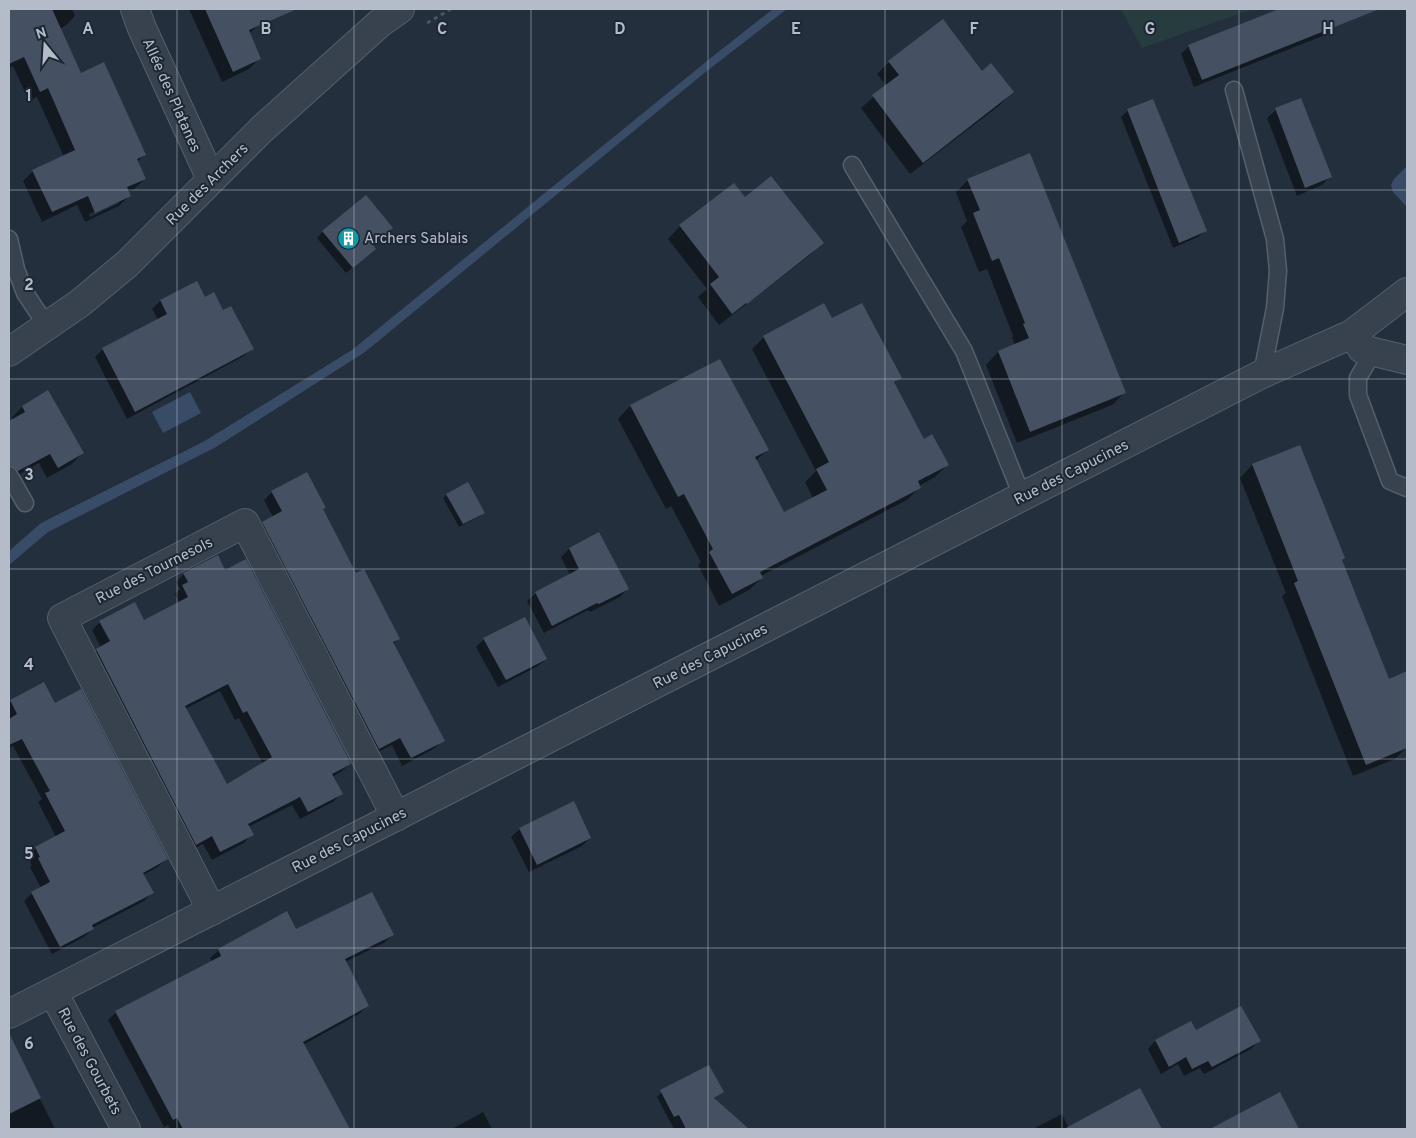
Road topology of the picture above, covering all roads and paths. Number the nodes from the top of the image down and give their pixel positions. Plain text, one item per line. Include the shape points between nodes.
1 (135, 9) edge
2 (400, 9) edge
3 (1234, 90) dead end
4 (852, 165) dead end
5 (210, 179) junction
6 (9, 239) edge
7 (1407, 292) edge
8 (47, 326) junction
9 (1352, 334) junction
10 (9, 352) edge
11 (1373, 352) junction
12 (1407, 360) edge
13 (1262, 374) junction
14 (9, 475) edge
15 (1407, 488) edge
16 (1022, 496) junction
17 (25, 503) dead end
18 (396, 816) junction
19 (212, 911) junction
20 (53, 992) junction
21 (9, 1014) edge
22 (126, 1129) edge

1 - 5 street, Allée des Platanes
2 - 5 street, Rue des Archers via 380,23
3 - 13 lane via 1275,239 1278,271 1275,308
4 - 16 lane via 964,351
5 - 8 street, Rue des Archers via 127,264
6 - 8 lane via 25,293
7 - 9 street, Rue des Capucines
8 - 10 street, Rue des Archers
9 - 11 street via 1362,349
9 - 13 street, Rue des Capucines
11 - 12 street
11 - 15 lane via 1358,378 1358,395 1390,481
13 - 16 street, Rue des Capucines
14 - 17 lane
16 - 18 street, Rue des Capucines
18 - 19 street, Rue des Capucines
18 - 19 street, Rue des Tournesols via 245,523 62,618
19 - 20 street, Rue des Capucines
20 - 21 street, Rue des Capucines
20 - 22 street, Rue des Gourbets

